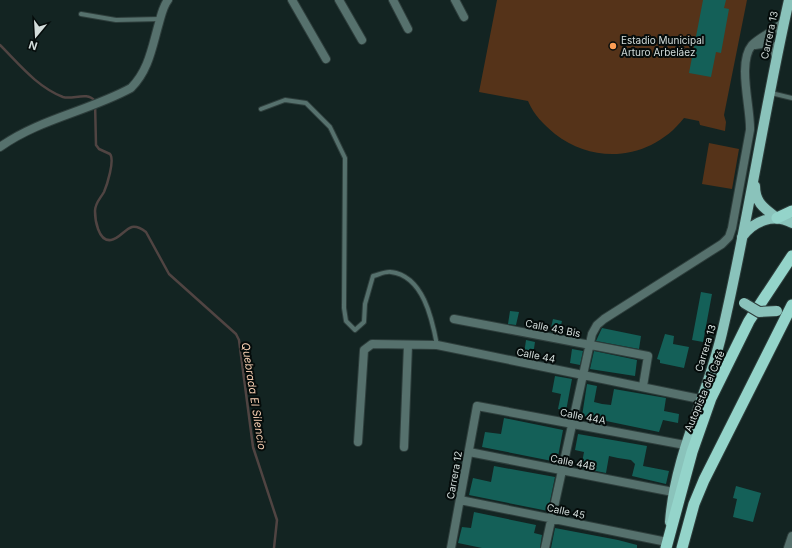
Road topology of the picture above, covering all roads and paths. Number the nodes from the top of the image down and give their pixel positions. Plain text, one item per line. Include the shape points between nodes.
1 (168, 0) edge
2 (292, 0) edge
3 (339, 0) edge
4 (393, 0) edge
5 (455, 0) edge
6 (789, 0) edge
7 (81, 14) dead end
8 (464, 17) dead end
9 (160, 20) junction
10 (784, 21) junction
11 (408, 29) dead end
12 (362, 40) dead end
13 (752, 46) junction
14 (776, 57) junction
15 (326, 59) dead end
16 (769, 92) junction
17 (792, 98) edge
18 (261, 109) dead end
19 (0, 147) edge
20 (754, 168) junction
21 (792, 211) edge
22 (777, 218) junction
23 (792, 223) edge
24 (741, 239) junction
25 (792, 256) edge
26 (734, 278) junction
27 (792, 301) edge
28 (792, 305) edge
29 (454, 319) dead end
30 (408, 345) junction
31 (437, 345) junction
32 (589, 346) junction
33 (583, 374) junction
34 (643, 386) junction
35 (700, 399) junction
36 (477, 406) joint
37 (572, 424) junction
38 (358, 442) dead end
39 (685, 445) junction
40 (404, 447) dead end
41 (469, 452) junction
42 (562, 470) junction
43 (673, 492) junction
44 (460, 500) junction
45 (551, 518) junction
46 (792, 536) edge
47 (667, 540) edge
48 (451, 548) edge
49 (545, 548) edge
50 (682, 548) edge
51 (788, 548) edge

1 - 9 street
2 - 15 street
3 - 12 street
4 - 11 street
5 - 8 street
6 - 10 main road, Carrera 13
7 - 9 lane via 121,20
9 - 19 street via 148,65 141,78 131,88 11,139
10 - 13 street via 772,33
10 - 14 main road, Carrera 13
13 - 14 street via 768,43
13 - 32 street via 747,53 745,73 750,130 729,237 722,244 604,319 597,325
14 - 16 main road, Carrera 13
16 - 17 lane
16 - 20 main road, Carrera 13
18 - 31 lane via 285,100 306,103 330,127 345,158 346,321 355,330 364,322 365,304 373,276 389,271 405,276 415,285 433,323
20 - 22 main road, Carrera 13 via 755,194 758,202
20 - 24 main road, Carrera 13
21 - 22 highway
22 - 23 main road
22 - 24 main road via 759,222
24 - 26 main road, Carrera 13
25 - 47 highway, Autopista del Café via 749,321 711,398 692,452
26 - 27 main road, bridge via 738,296 744,304 759,312 777,311
26 - 35 main road, Carrera 13 via 715,360
28 - 50 highway via 704,480 694,504
29 - 32 street, Calle 43 Bis
30 - 31 street, Calle 44
30 - 38 street, Calle 44 via 372,344 364,350
30 - 40 street
31 - 33 street, Calle 44
32 - 33 street
32 - 34 street, Calle 43 Bis via 648,356
33 - 34 street, Calle 44
33 - 37 street
34 - 35 street, Calle 44
35 - 39 main road, Carrera 13
36 - 37 street, Calle 44A
36 - 41 street, Carrera 12
37 - 39 street, Calle 44A
37 - 42 street
39 - 43 main road, Carrera 13
41 - 42 street, Calle 44B
41 - 44 street, Carrera 12
42 - 43 street, Calle 44B
42 - 45 street
43 - 47 main road, Carrera 13
44 - 45 street, Calle 45
44 - 48 street, Carrera 12
45 - 47 street, Calle 45
45 - 49 street
46 - 51 street

